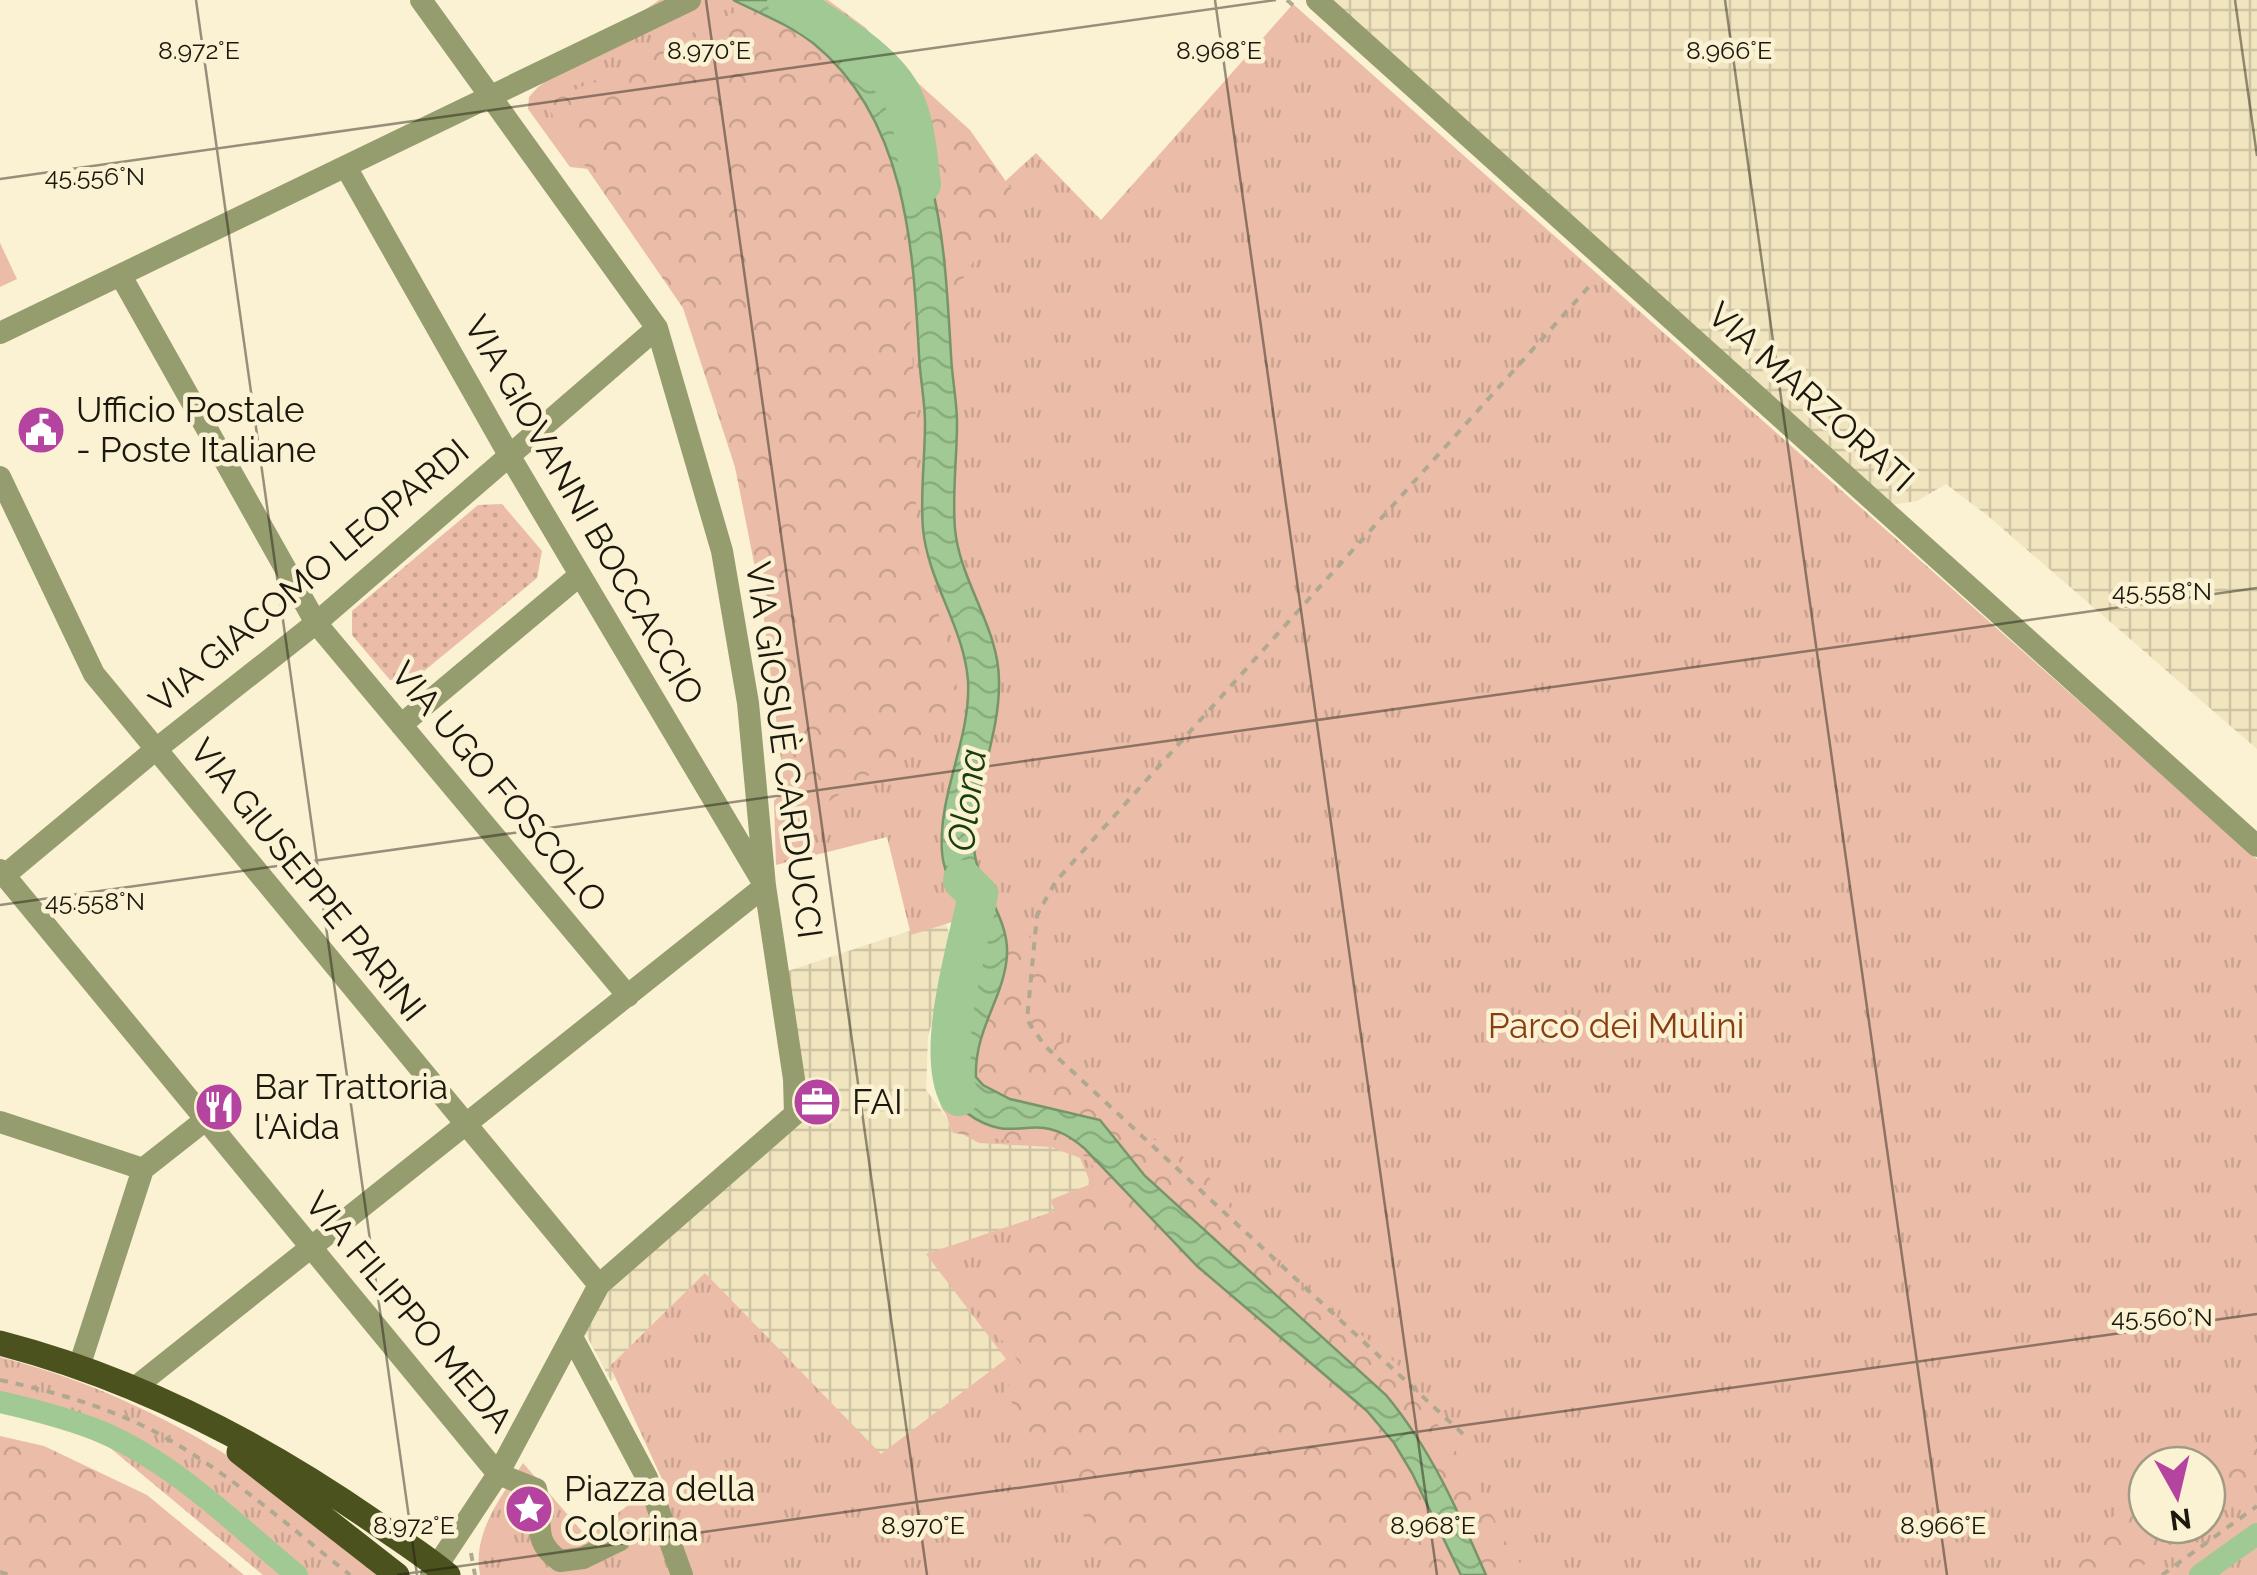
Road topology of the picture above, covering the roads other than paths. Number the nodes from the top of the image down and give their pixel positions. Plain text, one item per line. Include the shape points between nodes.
1 (421, 0) edge
2 (690, 0) edge
3 (1317, 0) edge
4 (493, 98) junction
5 (346, 167) junction
6 (121, 276) junction
7 (657, 328) junction
8 (0, 333) edge
9 (508, 456) junction
10 (0, 477) edge
11 (580, 575) junction
12 (316, 622) junction
13 (401, 724) junction
14 (155, 750) junction
15 (2257, 846) edge
16 (2, 873) edge
17 (765, 886) junction
18 (628, 996) junction
19 (204, 1121) junction
20 (0, 1122) edge
21 (464, 1125) junction
22 (143, 1170) junction
23 (311, 1248) junction
24 (599, 1285) junction
25 (572, 1336) junction
26 (0, 1343) edge
27 (80, 1367) junction
28 (134, 1388) junction
29 (163, 1403) junction
30 (498, 1474) junction
31 (620, 1540) dead end
32 (439, 1572) edge
33 (397, 1575) edge
34 (682, 1575) edge

1 - 4 street, VIA GIOSUÈ CARDUCCI
2 - 4 street
3 - 15 street, VIA MARZORATI
4 - 5 street
4 - 7 street, VIA GIOSUÈ CARDUCCI
5 - 6 street
5 - 9 street, VIA GIOVANNI BOCCACCIO
6 - 8 street
6 - 12 street, VIA UGO FOSCOLO
7 - 9 street, VIA GIACOMO LEOPARDI
7 - 17 street, VIA GIOSUÈ CARDUCCI via 722,551 748,704
9 - 11 street, VIA GIOVANNI BOCCACCIO
9 - 12 street, VIA GIACOMO LEOPARDI
10 - 14 street, VIA GIUSEPPE PARINI via 94,674
11 - 13 street
11 - 17 street, VIA GIOVANNI BOCCACCIO
12 - 13 street, VIA UGO FOSCOLO
12 - 14 street, VIA GIACOMO LEOPARDI
13 - 18 street, VIA UGO FOSCOLO
14 - 16 street, VIA GIACOMO LEOPARDI
14 - 21 street, VIA GIUSEPPE PARINI
16 - 19 street, VIA FILIPPO MEDA
17 - 18 street
17 - 24 street, VIA GIOSUÈ CARDUCCI via 795,1114
18 - 21 street
19 - 22 street
19 - 23 street, VIA FILIPPO MEDA
20 - 22 street
21 - 23 street
21 - 24 street, VIA GIUSEPPE PARINI
22 - 27 street
23 - 28 street
23 - 30 street, VIA FILIPPO MEDA
24 - 25 street
25 - 30 street
25 - 34 street via 647,1478
26 - 27 main road
27 - 28 main road
28 - 29 main road
29 - 32 main road via 290,1465
29 - 33 main road via 240,1452
30 - 31 street, VIA FILIPPO MEDA via 536,1490 544,1550 560,1561
30 - 32 street

